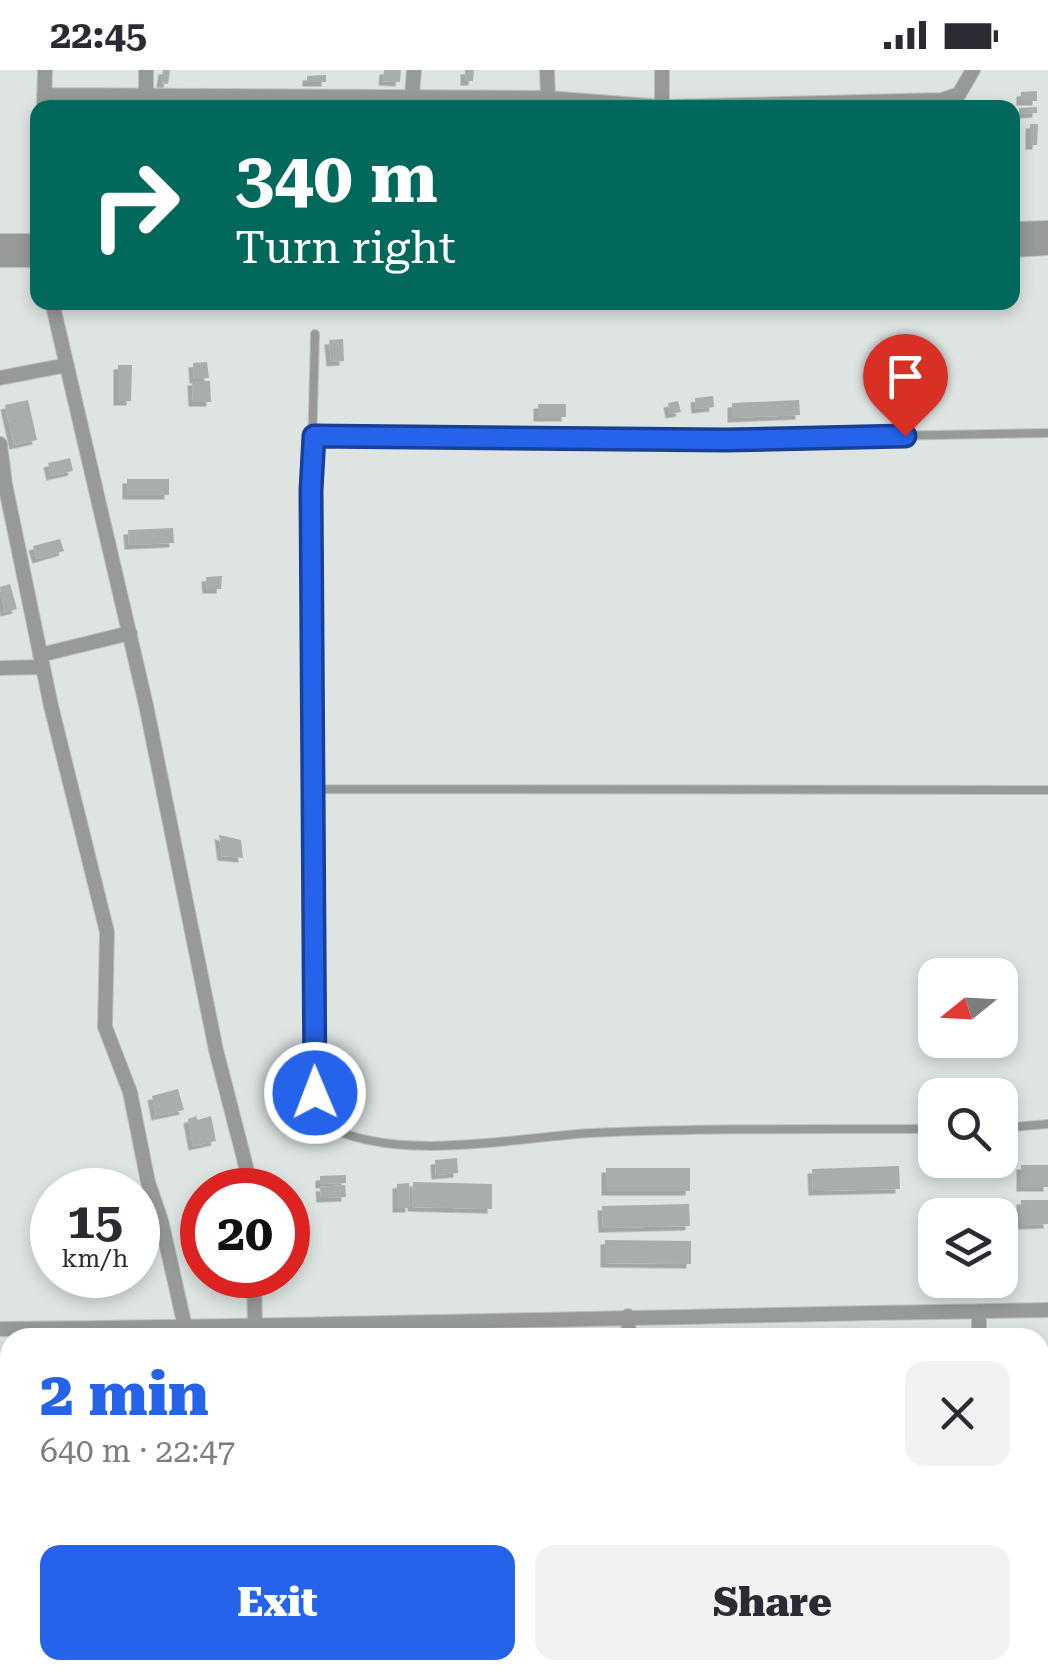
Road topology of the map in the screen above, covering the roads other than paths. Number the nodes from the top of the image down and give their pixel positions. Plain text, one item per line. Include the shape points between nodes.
1 (45, 70) edge
2 (146, 70) edge
3 (414, 70) edge
4 (546, 70) edge
5 (662, 70) edge
6 (973, 70) edge
7 (146, 96) junction
8 (548, 98) junction
9 (44, 100) edge
10 (64, 100) edge
11 (323, 100) edge
12 (411, 100) edge
13 (480, 100) edge
14 (573, 100) edge
15 (662, 100) edge
16 (942, 100) edge
17 (1048, 230) edge
18 (1020, 231) edge
19 (0, 243) edge
20 (30, 243) edge
21 (1048, 246) edge
22 (1020, 248) edge
23 (0, 258) edge
24 (30, 258) edge
25 (54, 310) edge
26 (315, 334) dead end
27 (67, 365) junction
28 (0, 378) edge
29 (1048, 434) edge
30 (314, 436) junction
31 (1, 454) edge
32 (130, 633) junction
33 (42, 661) junction
34 (0, 668) edge
35 (314, 789) junction
36 (1048, 790) edge
37 (1048, 1124) edge
38 (1018, 1126) edge
39 (918, 1128) edge
40 (246, 1168) edge
41 (255, 1298) edge
42 (1048, 1310) edge
43 (978, 1311) junction
44 (628, 1316) junction
45 (538, 1318) junction
46 (453, 1321) junction
47 (256, 1327) junction
48 (189, 1328) edge
49 (240, 1328) edge
50 (453, 1328) edge
51 (538, 1328) edge
52 (628, 1328) edge
53 (979, 1328) edge

1 - 9 street
2 - 7 street
3 - 12 street
4 - 8 street
5 - 15 street
6 - 16 street via 959,94
7 - 10 street
7 - 11 street
8 - 13 street
8 - 14 street
17 - 18 street
19 - 20 street
21 - 22 street
23 - 24 street
25 - 27 street
26 - 30 lane
27 - 28 street
27 - 32 street
29 - 30 lane via 726,440
30 - 35 lane
31 - 33 street
32 - 33 street
32 - 40 street
33 - 34 street
33 - 48 street via 107,932 106,1027 130,1092
35 - 36 lane
35 - 39 lane via 315,1093 326,1126 392,1144
37 - 38 lane
41 - 47 street
42 - 43 street
43 - 44 street
43 - 53 street
44 - 45 street
44 - 52 street
45 - 46 street
45 - 51 street
46 - 47 street
46 - 50 street
47 - 49 street

